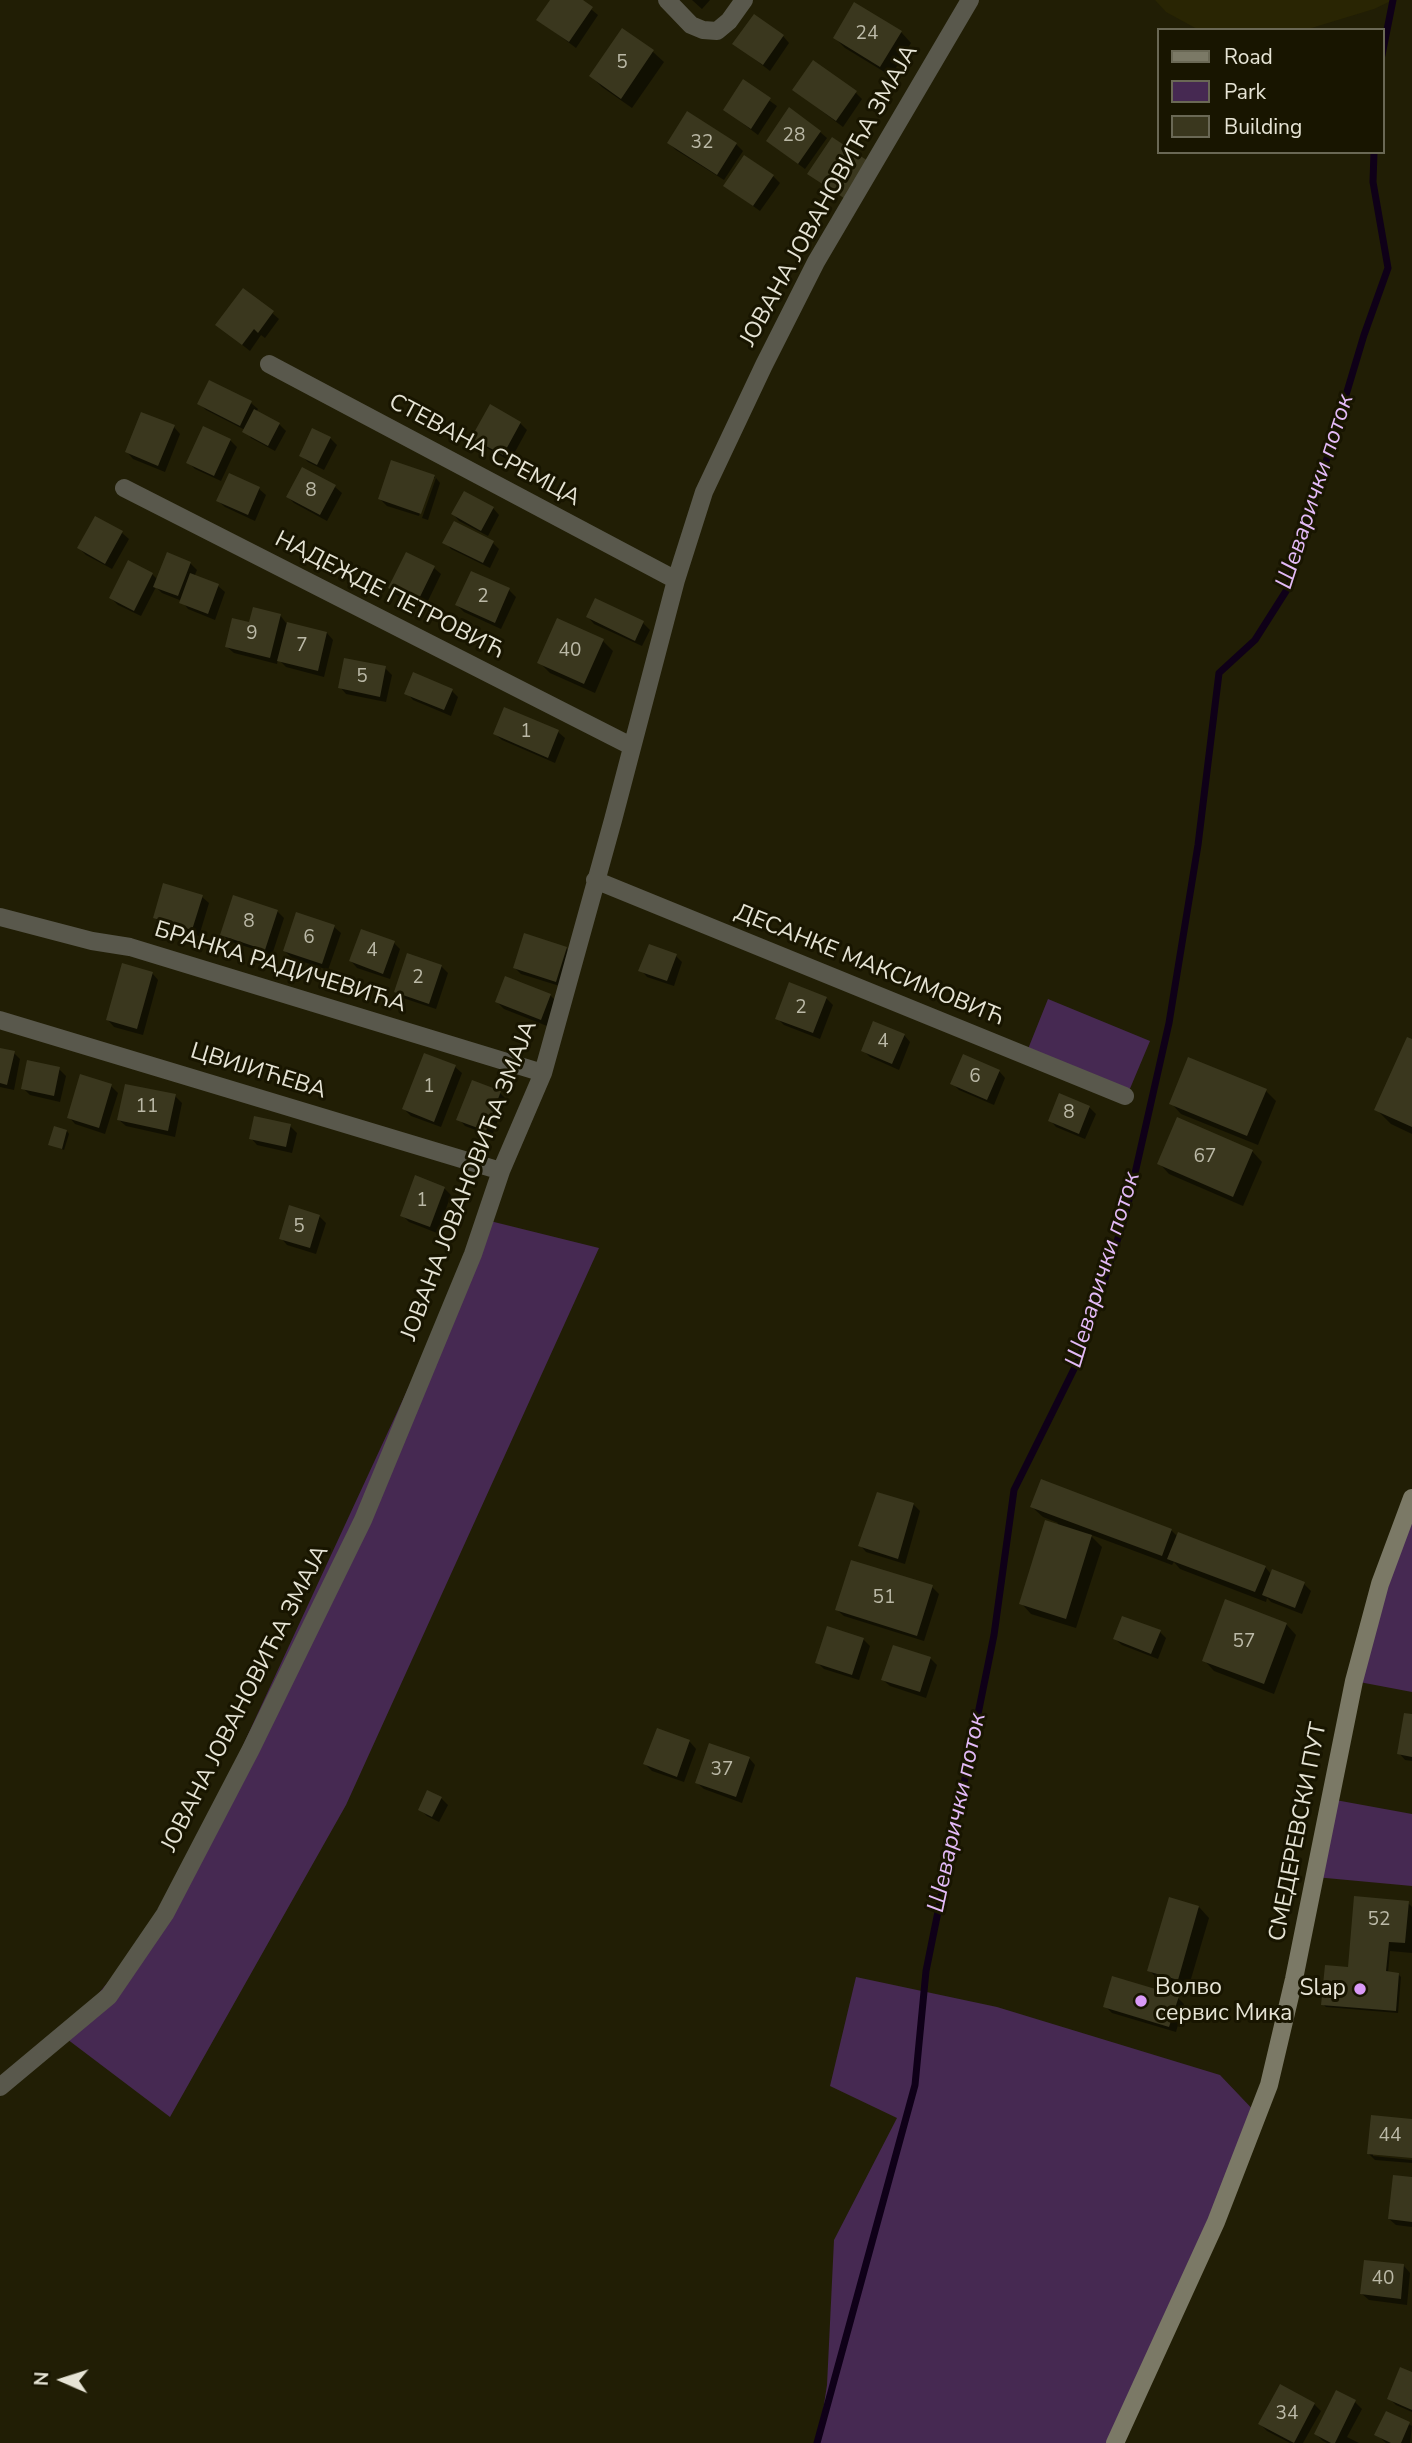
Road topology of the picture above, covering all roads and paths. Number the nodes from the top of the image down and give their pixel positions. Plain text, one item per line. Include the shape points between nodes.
1 (667, 0) edge
2 (744, 0) edge
3 (970, 0) edge
4 (269, 365) dead end
5 (124, 488) dead end
6 (676, 580) junction
7 (631, 746) junction
8 (595, 880) junction
9 (0, 918) edge
10 (0, 1020) edge
11 (543, 1073) junction
12 (1125, 1096) dead end
13 (501, 1171) junction
14 (1412, 1498) edge
15 (0, 2087) edge
16 (1115, 2443) edge

1 - 2 street via 691,25 717,31
3 - 6 street, ЈОВАНА ЈОВАНОВИЋА ЗМАЈА via 822,252 764,365 704,492
4 - 6 street, СТЕВАНА СРЕМЦА
5 - 7 street, НАДЕЖДЕ ПЕТРОВИЋ
6 - 7 street, ЈОВАНА ЈОВАНОВИЋА ЗМАЈА
7 - 8 street, ЈОВАНА ЈОВАНОВИЋА ЗМАЈА
8 - 11 street, ЈОВАНА ЈОВАНОВИЋА ЗМАЈА
8 - 12 street, ДЕСАНКЕ МАКСИМОВИЋ
9 - 11 street, БРАНКА РАДИЧЕВИЋА via 130,947
10 - 13 street, ЦВИЈИЋЕВА
11 - 13 street, ЈОВАНА ЈОВАНОВИЋА ЗМАЈА
13 - 15 street, ЈОВАНА ЈОВАНОВИЋА ЗМАЈА via 477,1243 363,1520 165,1914 109,1996
14 - 16 main road, СМЕДЕРЕВСКИ ПУТ via 1380,1584 1353,1681 1269,2085 1211,2234

